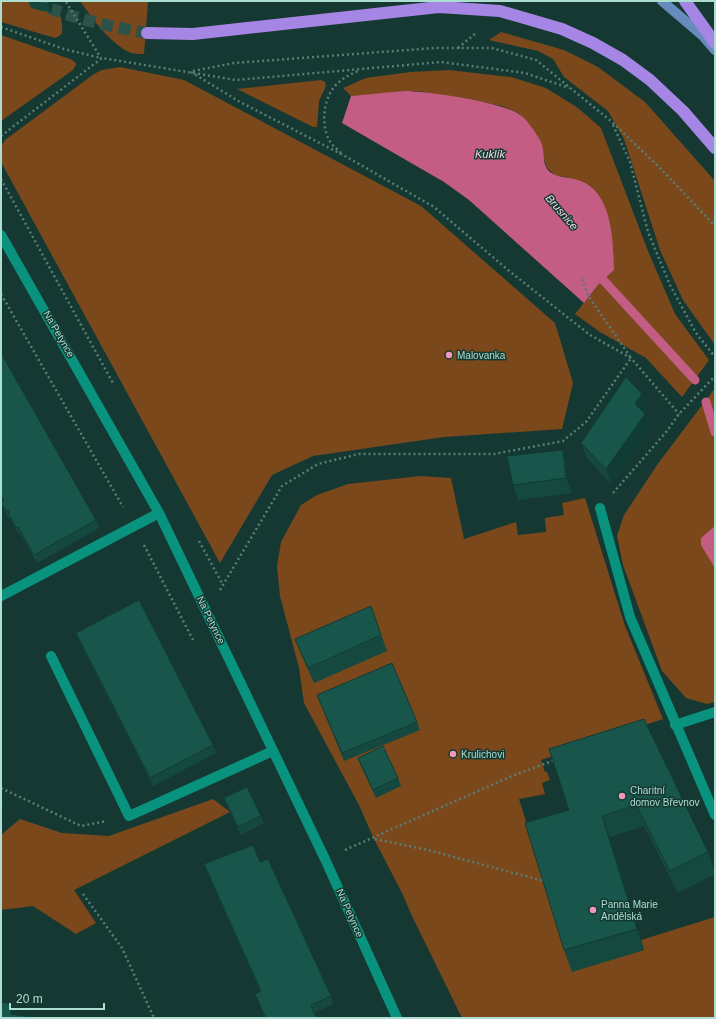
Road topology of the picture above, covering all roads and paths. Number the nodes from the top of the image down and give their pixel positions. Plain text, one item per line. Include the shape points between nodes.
1 (662, 1) edge
2 (685, 1) edge
3 (66, 2) edge
4 (1, 27) edge
5 (147, 33) tunnel mouth
6 (715, 43) edge
7 (715, 50) edge
8 (102, 58) junction
9 (361, 70) junction
10 (191, 72) junction
11 (569, 88) junction
12 (612, 122) junction
13 (1, 136) edge
14 (715, 148) edge
15 (345, 156) junction
16 (1, 179) edge
17 (715, 226) edge
18 (1, 235) edge
19 (581, 276) dead end
20 (1, 294) edge
21 (715, 357) edge
22 (631, 358) junction
23 (715, 376) edge
24 (116, 389) dead end
25 (679, 414) junction
26 (600, 508) joint
27 (159, 513) junction
28 (134, 526) junction
29 (196, 536) dead end
30 (223, 586) junction
31 (1, 596) edge
32 (206, 610) junction
33 (197, 646) dead end
34 (51, 656) dead end
35 (715, 712) edge
36 (675, 725) junction
37 (274, 751) junction
38 (560, 758) edge
39 (1, 788) edge
40 (715, 815) edge
41 (130, 816) junction
42 (374, 838) junction
43 (325, 858) junction
44 (544, 881) edge
45 (83, 894) dead end
46 (154, 1018) edge
47 (397, 1018) edge

1 - 7 main road via 703,36
2 - 6 highway
3 - 8 path
4 - 8 path via 64,49
5 - 14 highway via 193,34 439,7 500,11 562,29 623,60 684,110
8 - 10 path
8 - 13 path
9 - 10 path via 236,80
9 - 11 path via 441,62 525,73
9 - 15 path via 338,82 328,98 325,111 329,140
10 - 11 path via 234,63 435,48 492,48 536,60
10 - 15 path via 240,102
11 - 12 path
12 - 17 path
12 - 21 path via 630,162 648,232 670,285 696,334
15 - 22 path via 434,207 590,335
16 - 24 path
18 - 27 street, Na Petynce
19 - 22 path via 589,297
20 - 28 path
22 - 25 path
22 - 30 path via 586,422 563,441 494,454 359,454 318,464 282,486
23 - 25 path
25 - 26 path
26 - 36 street via 630,617
27 - 28 street
27 - 32 street, Na Petynce
28 - 31 street
28 - 33 path
29 - 30 path
30 - 32 path
32 - 37 street, Na Petynce
34 - 41 street
35 - 36 street
36 - 40 street
37 - 41 street
37 - 43 street, Na Petynce
38 - 42 path via 512,776
39 - 41 path via 81,826
42 - 43 path
42 - 44 path
43 - 47 street, Na Petynce
45 - 46 path via 122,948

